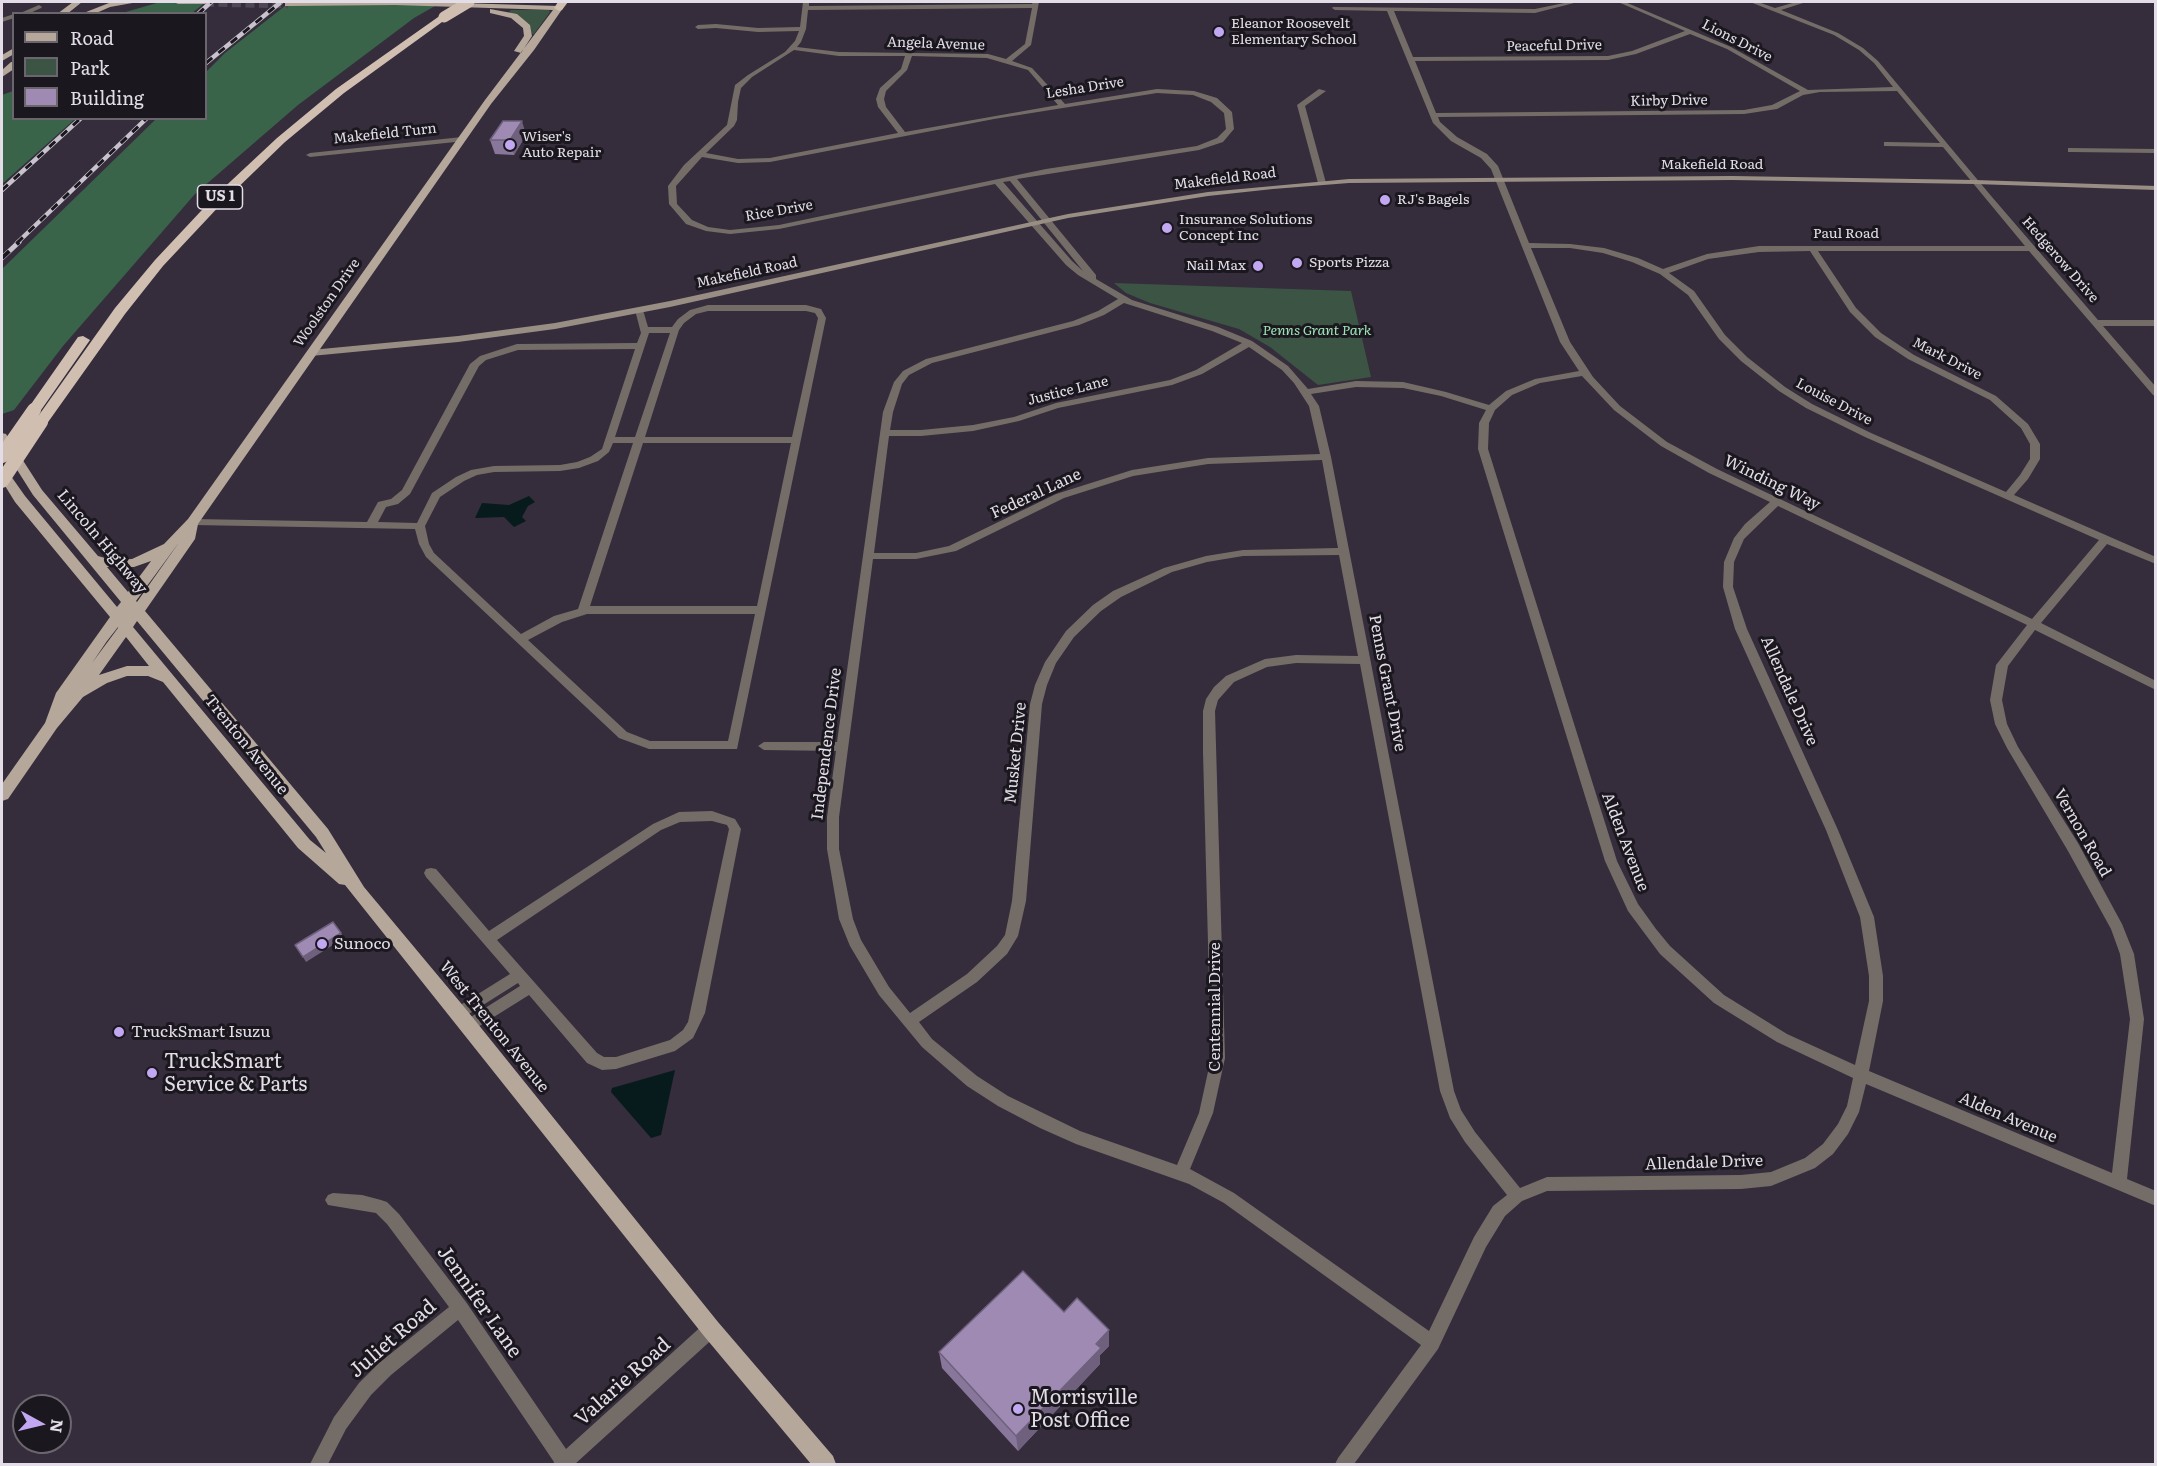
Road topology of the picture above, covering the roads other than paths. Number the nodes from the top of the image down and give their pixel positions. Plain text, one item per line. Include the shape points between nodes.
1 (78, 2) edge
2 (94, 2) edge
3 (134, 2) edge
4 (178, 2) edge
5 (205, 2) edge
6 (457, 2) edge
7 (1575, 2) edge
8 (1621, 2) edge
9 (1753, 2) edge
10 (1801, 2) edge
11 (375, 3) edge
12 (288, 4) dead end
13 (1035, 4) edge
14 (472, 5) edge
15 (561, 5) edge
16 (805, 5) edge
17 (39, 7) dead end
18 (1335, 8) dead end
19 (1390, 9) junction
20 (1775, 10) junction
21 (59, 11) edge
22 (24, 12) edge
23 (82, 12) edge
24 (90, 12) edge
25 (439, 17) junction
26 (698, 27) dead end
27 (803, 29) junction
28 (1692, 31) junction
29 (792, 48) junction
30 (909, 54) junction
31 (1411, 59) junction
32 (1008, 61) junction
33 (1899, 89) junction
34 (1322, 91) dead end
35 (1807, 92) junction
36 (488, 102) junction
37 (1062, 105) junction
38 (1434, 115) junction
39 (903, 134) junction
40 (462, 139) junction
41 (1887, 144) dead end
42 (1946, 145) junction
43 (2071, 150) dead end
44 (2156, 151) edge
45 (310, 155) dead end
46 (700, 155) junction
47 (1011, 178) junction
48 (1500, 180) junction
49 (997, 181) junction
50 (1975, 182) junction
51 (1322, 183) junction
52 (2156, 188) edge
53 (1047, 221) junction
54 (1035, 224) junction
55 (1527, 245) junction
56 (1812, 248) junction
57 (2032, 248) junction
58 (1663, 272) junction
59 (1100, 286) junction
60 (1124, 299) junction
61 (639, 310) junction
62 (2097, 323) junction
63 (2156, 323) edge
64 (645, 330) junction
65 (675, 330) junction
66 (1249, 342) junction
67 (641, 346) junction
68 (311, 353) junction
69 (1584, 374) junction
70 (1306, 392) junction
71 (2156, 393) edge
72 (1491, 409) junction
73 (37, 416) junction
74 (885, 433) junction
75 (2, 437) edge
76 (610, 440) junction
77 (639, 440) junction
78 (796, 440) junction
79 (2, 456) edge
80 (1326, 457) junction
81 (2, 471) edge
82 (2, 481) edge
83 (2008, 496) junction
84 (1776, 502) junction
85 (193, 522) junction
86 (371, 525) junction
87 (420, 526) junction
88 (175, 538) junction
89 (2105, 539) junction
90 (1344, 551) junction
91 (868, 556) junction
92 (92, 559) junction
93 (2156, 561) edge
94 (133, 608) junction
95 (762, 610) junction
96 (583, 611) junction
97 (121, 621) junction
98 (2033, 624) junction
99 (520, 639) junction
100 (1365, 660) junction
101 (168, 679) junction
102 (2156, 686) edge
103 (75, 697) junction
104 (52, 723) junction
105 (764, 746) dead end
106 (842, 747) junction
107 (2, 795) edge
108 (431, 873) dead end
109 (354, 887) junction
110 (488, 939) junction
111 (519, 975) junction
112 (530, 987) junction
113 (464, 1020) junction
114 (908, 1022) junction
115 (1861, 1075) junction
116 (1181, 1173) junction
117 (2119, 1182) junction
118 (1517, 1196) junction
119 (2156, 1199) edge
120 (333, 1200) dead end
121 (460, 1308) junction
122 (711, 1329) junction
123 (1432, 1343) junction
124 (319, 1464) edge
125 (564, 1464) edge
126 (825, 1464) edge
127 (1344, 1464) edge

1 - 21 main road
2 - 23 main road
3 - 24 main road
4 - 5 main road
6 - 25 highway, US 1
7 - 19 street via 1534,10
8 - 28 street, Lions Drive
9 - 20 street, Hedgerow Drive
10 - 20 street
11 - 12 main road, Woolston Drive
11 - 14 main road, Woolston Drive
11 - 15 main road, Woolston Drive
13 - 16 street
13 - 32 street via 1028,45
14 - 15 main road, Woolston Drive
14 - 25 highway, US 1, bridge
14 - 36 main road, Woolston Drive via 514,16 525,24 528,33
15 - 36 main road, Woolston Drive
16 - 27 street, Rice Drive
17 - 22 street
18 - 19 street
19 - 31 street, Winding Way
20 - 33 street, Hedgerow Drive via 1849,42 1876,62
25 - 73 highway, US 1 via 334,96 220,198 133,294
26 - 27 street
27 - 29 street, Rice Drive
28 - 31 street, Peaceful Drive via 1634,53 1608,58
28 - 35 street, Lions Drive
29 - 30 street, Angela Avenue via 839,54
29 - 46 street, Rice Drive via 738,87 730,126
30 - 32 street, Angela Avenue via 971,54
30 - 39 street via 904,70 883,90 880,99
31 - 38 street, Winding Way
32 - 37 street, Angela Avenue via 1036,74
33 - 35 street, Kirby Drive via 1833,88
33 - 42 street, Hedgerow Drive
34 - 51 street via 1301,105
35 - 38 street, Kirby Drive via 1774,107 1744,112
36 - 40 main road, Woolston Drive
37 - 39 street, Lesha Drive
37 - 47 street, Lesha Drive via 1150,91 1184,91 1220,104 1228,112 1231,126 1224,137 1199,148
38 - 48 street, Winding Way via 1442,129 1489,161
39 - 46 street, Lesha Drive via 770,160 738,161
40 - 45 street, Makefield Turn
40 - 68 main road, Woolston Drive
41 - 42 street
42 - 50 street, Hedgerow Drive
43 - 44 street
46 - 49 street, Rice Drive via 672,186 673,204 689,222 718,231 779,227
47 - 49 street, Rice Drive
47 - 53 street, Penns Grant Drive
48 - 50 street, Makefield Road via 1778,178
48 - 51 street, Makefield Road
48 - 55 street, Winding Way
49 - 54 street, Penns Grant Drive
50 - 52 street, Makefield Road
50 - 57 street, Hedgerow Drive
51 - 53 street, Makefield Road via 1208,194
53 - 54 street, Makefield Road
53 - 59 street, Penns Grant Drive
54 - 59 street, Penns Grant Drive via 1069,263
54 - 61 street, Makefield Road
55 - 58 street, Louise Drive via 1604,251
55 - 69 street, Winding Way via 1565,342
56 - 57 street, Paul Road
56 - 58 street, Paul Road via 1743,250
56 - 83 street, Mark Drive via 1853,310 1878,334 1911,357 1993,398 2025,426 2035,444 2035,459
57 - 62 street, Hedgerow Drive
58 - 83 street, Louise Drive via 1691,293 1733,349 1782,389 1868,435
59 - 60 street, Penns Grant Drive
60 - 66 street, Penns Grant Drive
60 - 74 street, Independence Drive via 1076,323 944,357 906,373 897,384
61 - 64 street
61 - 68 street, Makefield Road via 514,333
62 - 63 street
62 - 71 street, Hedgerow Drive
64 - 65 street
64 - 67 street
65 - 77 street
65 - 78 street via 689,314 708,308 818,311 822,318
66 - 70 street, Penns Grant Drive via 1279,362
66 - 74 street, Justice Lane via 1198,372 1172,382 974,428
67 - 76 street
67 - 86 street via 517,347 483,358 475,364 406,492 394,502 382,504
68 - 85 main road, Woolston Drive
69 - 72 street via 1526,385 1509,393
69 - 84 street, Winding Way via 1617,408 1664,444
70 - 72 street via 1356,384 1403,385
70 - 80 street, Penns Grant Drive via 1319,421
72 - 115 street, Alden Avenue via 1484,423 1483,449 1592,806 1611,861 1633,907 1665,950 1719,999 1782,1038
73 - 79 highway, US 1, bridge
73 - 82 highway, US 1, bridge
74 - 91 street, Independence Drive
75 - 92 main road, Lincoln Highway via 37,492
76 - 77 street
76 - 87 street via 606,450 579,465 494,469 460,479 436,495
77 - 78 street
77 - 96 street
78 - 95 street
80 - 90 street, Penns Grant Drive
80 - 91 street, Federal Lane via 1208,460 1132,473 1054,499 952,549 916,556
81 - 97 main road via 20,499
83 - 89 street, Louise Drive
84 - 98 street, Winding Way
84 - 115 street, Allendale Drive via 1739,538 1729,562 1728,587 1741,629 1867,917 1876,1001
85 - 86 street
85 - 88 main road, Woolston Drive
85 - 94 main road, Woolston Drive via 188,539
86 - 87 street
87 - 99 street via 430,555
88 - 92 main road via 155,555 134,563 112,564
88 - 94 main road, Woolston Drive
89 - 93 street, Louise Drive
89 - 98 street, Vernon Road
90 - 100 street, Penns Grant Drive
90 - 114 street, Musket Drive via 1243,553 1168,570 1111,599 1070,634 1051,662 1036,704 1019,901 1011,936 972,978
91 - 106 street, Independence Drive
92 - 94 main road, Lincoln Highway
94 - 97 main road, Lincoln Highway
94 - 109 main road, West Trenton Avenue via 322,833
95 - 96 street
95 - 99 street via 734,746 667,746 633,741
96 - 99 street
97 - 101 main road, Trenton Avenue
97 - 103 main road, Lincoln Highway
97 - 104 main road, Lincoln Highway via 61,697
98 - 102 street, Winding Way
98 - 117 street, Vernon Road via 2002,665 1996,699 2013,747 2073,848 2127,954 2137,1019
100 - 116 street, Centennial Drive via 1265,663 1230,679 1212,699 1209,752 1218,1058 1206,1113
100 - 118 street, Penns Grant Drive via 1447,1091 1470,1137
101 - 103 main road via 150,671 127,671 102,679
101 - 109 main road, Trenton Avenue via 304,844
103 - 104 main road, Lincoln Highway
104 - 107 main road, Lincoln Highway
105 - 106 street
106 - 114 street, Independence Drive via 833,849 846,920 872,975
108 - 110 street
109 - 113 main road, West Trenton Avenue
110 - 111 street
110 - 112 street via 671,820 712,816 731,822 735,829 699,1013 688,1034 675,1045 602,1064 592,1058
111 - 112 street
111 - 113 street
112 - 113 street
113 - 122 main road, West Trenton Avenue
114 - 116 street, Independence Drive via 942,1057 1003,1101 1076,1137
115 - 117 street, Alden Avenue
115 - 118 street, Allendale Drive via 1854,1107 1827,1149 1810,1163 1771,1179 1547,1184
116 - 123 street via 1229,1198
117 - 119 street, Alden Avenue
118 - 123 street, Allendale Drive via 1499,1211 1480,1242
120 - 121 street, Jennifer Lane via 381,1207
121 - 124 street, Juliet Road via 365,1389 340,1423
121 - 125 street, Jennifer Lane
122 - 125 street, Valarie Road
122 - 126 main road, West Trenton Avenue
123 - 127 street, Allendale Drive

